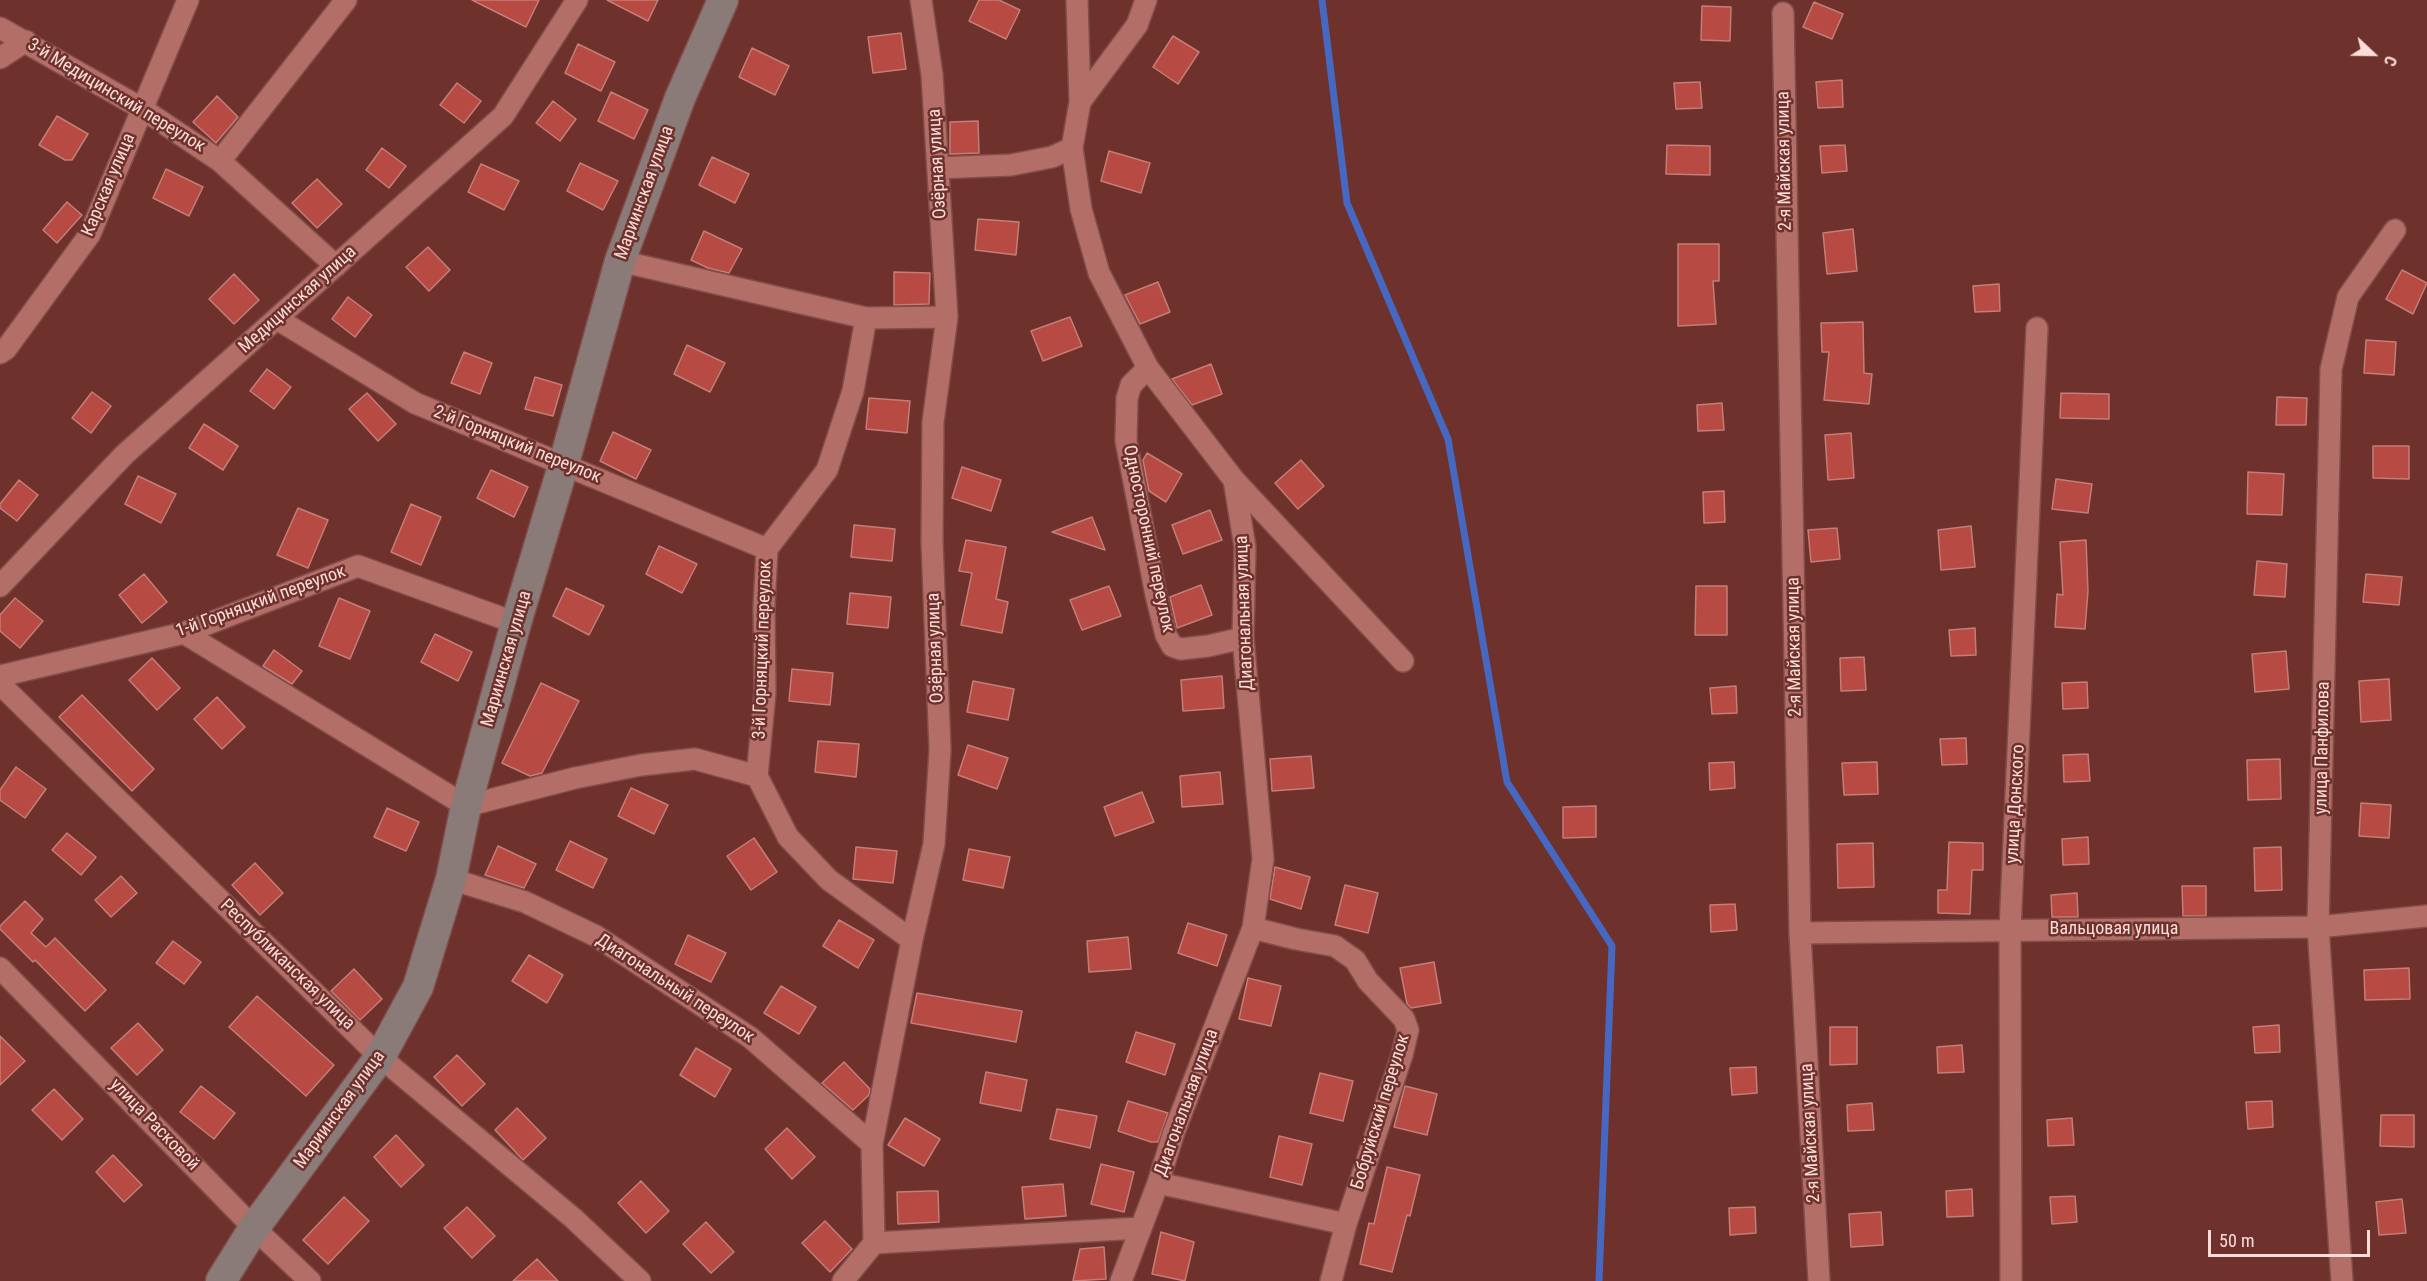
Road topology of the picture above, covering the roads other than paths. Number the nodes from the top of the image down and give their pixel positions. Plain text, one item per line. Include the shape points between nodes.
1 (188, 0) edge
2 (346, 0) edge
3 (577, 0) edge
4 (723, 0) edge
5 (921, 0) edge
6 (1077, 0) edge
7 (1146, 0) edge
8 (1783, 13) dead end
9 (0, 28) edge
10 (26, 41) junction
11 (0, 58) edge
12 (1080, 102) junction
13 (141, 108) junction
14 (1072, 148) junction
15 (220, 161) junction
16 (938, 168) junction
17 (2394, 230) dead end
18 (620, 261) junction
19 (336, 266) junction
20 (947, 317) junction
21 (866, 318) junction
22 (277, 319) junction
23 (2037, 328) dead end
24 (0, 353) edge
25 (1148, 368) junction
26 (564, 463) junction
27 (1234, 480) junction
28 (767, 549) junction
29 (0, 586) edge
30 (516, 623) junction
31 (184, 633) junction
32 (1243, 638) junction
33 (1403, 661) dead end
34 (0, 676) edge
35 (0, 684) edge
36 (757, 776) junction
37 (466, 806) junction
38 (451, 879) junction
39 (2427, 916) edge
40 (2318, 927) junction
41 (1253, 928) junction
42 (2010, 930) junction
43 (1800, 933) junction
44 (912, 940) junction
45 (0, 968) edge
46 (380, 1057) junction
47 (872, 1144) junction
48 (1158, 1183) junction
49 (1346, 1224) junction
50 (254, 1228) junction
51 (1140, 1228) junction
52 (874, 1243) junction
53 (221, 1281) edge
54 (310, 1281) edge
55 (640, 1281) edge
56 (843, 1281) edge
57 (1121, 1281) edge
58 (1331, 1281) edge
59 (1819, 1281) edge
60 (2011, 1281) edge
61 (2342, 1281) edge

1 - 13 street, Карская улица
2 - 15 street
3 - 19 street, Медицинская улица via 503,116
4 - 18 main road, Мариинская улица via 680,98
5 - 16 street, Озёрная улица via 932,75
6 - 12 street, Диагональная улица
7 - 12 street via 1137,25
8 - 43 street, 2-я Майская улица
9 - 10 street, 3-й Медицинский переулок
10 - 11 street
10 - 13 street, 3-й Медицинский переулок
12 - 14 street, Диагональная улица
13 - 15 street, 3-й Медицинский переулок
13 - 24 street, Карская улица via 90,234
14 - 16 street via 1052,157 1011,165
14 - 25 street, Диагональная улица via 1081,209 1099,273
15 - 19 street, 3-й Медицинский переулок
16 - 20 street, Озёрная улица
17 - 40 street, улица Панфилова via 2348,297 2331,369
18 - 21 street
18 - 26 main road, Мариинская улица
19 - 22 street, Медицинская улица
20 - 21 street
20 - 44 street, Озёрная улица via 933,422 932,541 940,750 934,844
21 - 28 street, 3-й Горняцкий переулок via 853,391 828,470
22 - 26 street, 2-й Горняцкий переулок via 415,403
22 - 29 street, Медицинская улица via 124,455
23 - 42 street, улица Донского
25 - 27 street, Диагональная улица
25 - 32 street, Односторонний переулок via 1131,385 1127,398 1126,441 1166,634 1172,646 1181,649
26 - 28 street, 2-й Горняцкий переулок
26 - 30 main road, Мариинская улица
27 - 32 street, Диагональная улица via 1245,547
27 - 33 street
28 - 36 street, 3-й Горняцкий переулок via 765,693
30 - 31 street, 1-й Горняцкий переулок via 358,566
30 - 37 main road, Мариинская улица
31 - 34 street, 1-й Горняцкий переулок
31 - 37 street
32 - 41 street, Диагональная улица via 1263,859
35 - 46 street, Республиканская улица
36 - 37 street via 695,759 673,761 575,777
36 - 44 street via 796,846 829,880
37 - 38 main road, Мариинская улица
38 - 46 main road, Мариинская улица via 418,987
38 - 47 street, Диагональный переулок via 525,902 596,936 752,1038
39 - 40 street, Вальцовая улица
40 - 42 street, Вальцовая улица
40 - 61 street, улица Панфилова
41 - 48 street, Диагональная улица
41 - 49 street, Бобруйский переулок via 1335,946 1355,960 1368,981 1404,1019 1408,1030
42 - 43 street, Вальцовая улица
42 - 60 street, улица Донского
43 - 59 street, 2-я Майская улица
44 - 47 street, Озёрная улица
45 - 50 street, улица Расковой
46 - 50 main road, Мариинская улица
46 - 55 street, Республиканская улица via 573,1218
47 - 52 street, Озёрная улица
48 - 49 street
48 - 51 street, Диагональная улица
49 - 58 street, Бобруйский переулок
50 - 53 main road, Мариинская улица
50 - 54 street, улица Расковой
51 - 52 street
51 - 57 street, Диагональная улица
52 - 56 street

